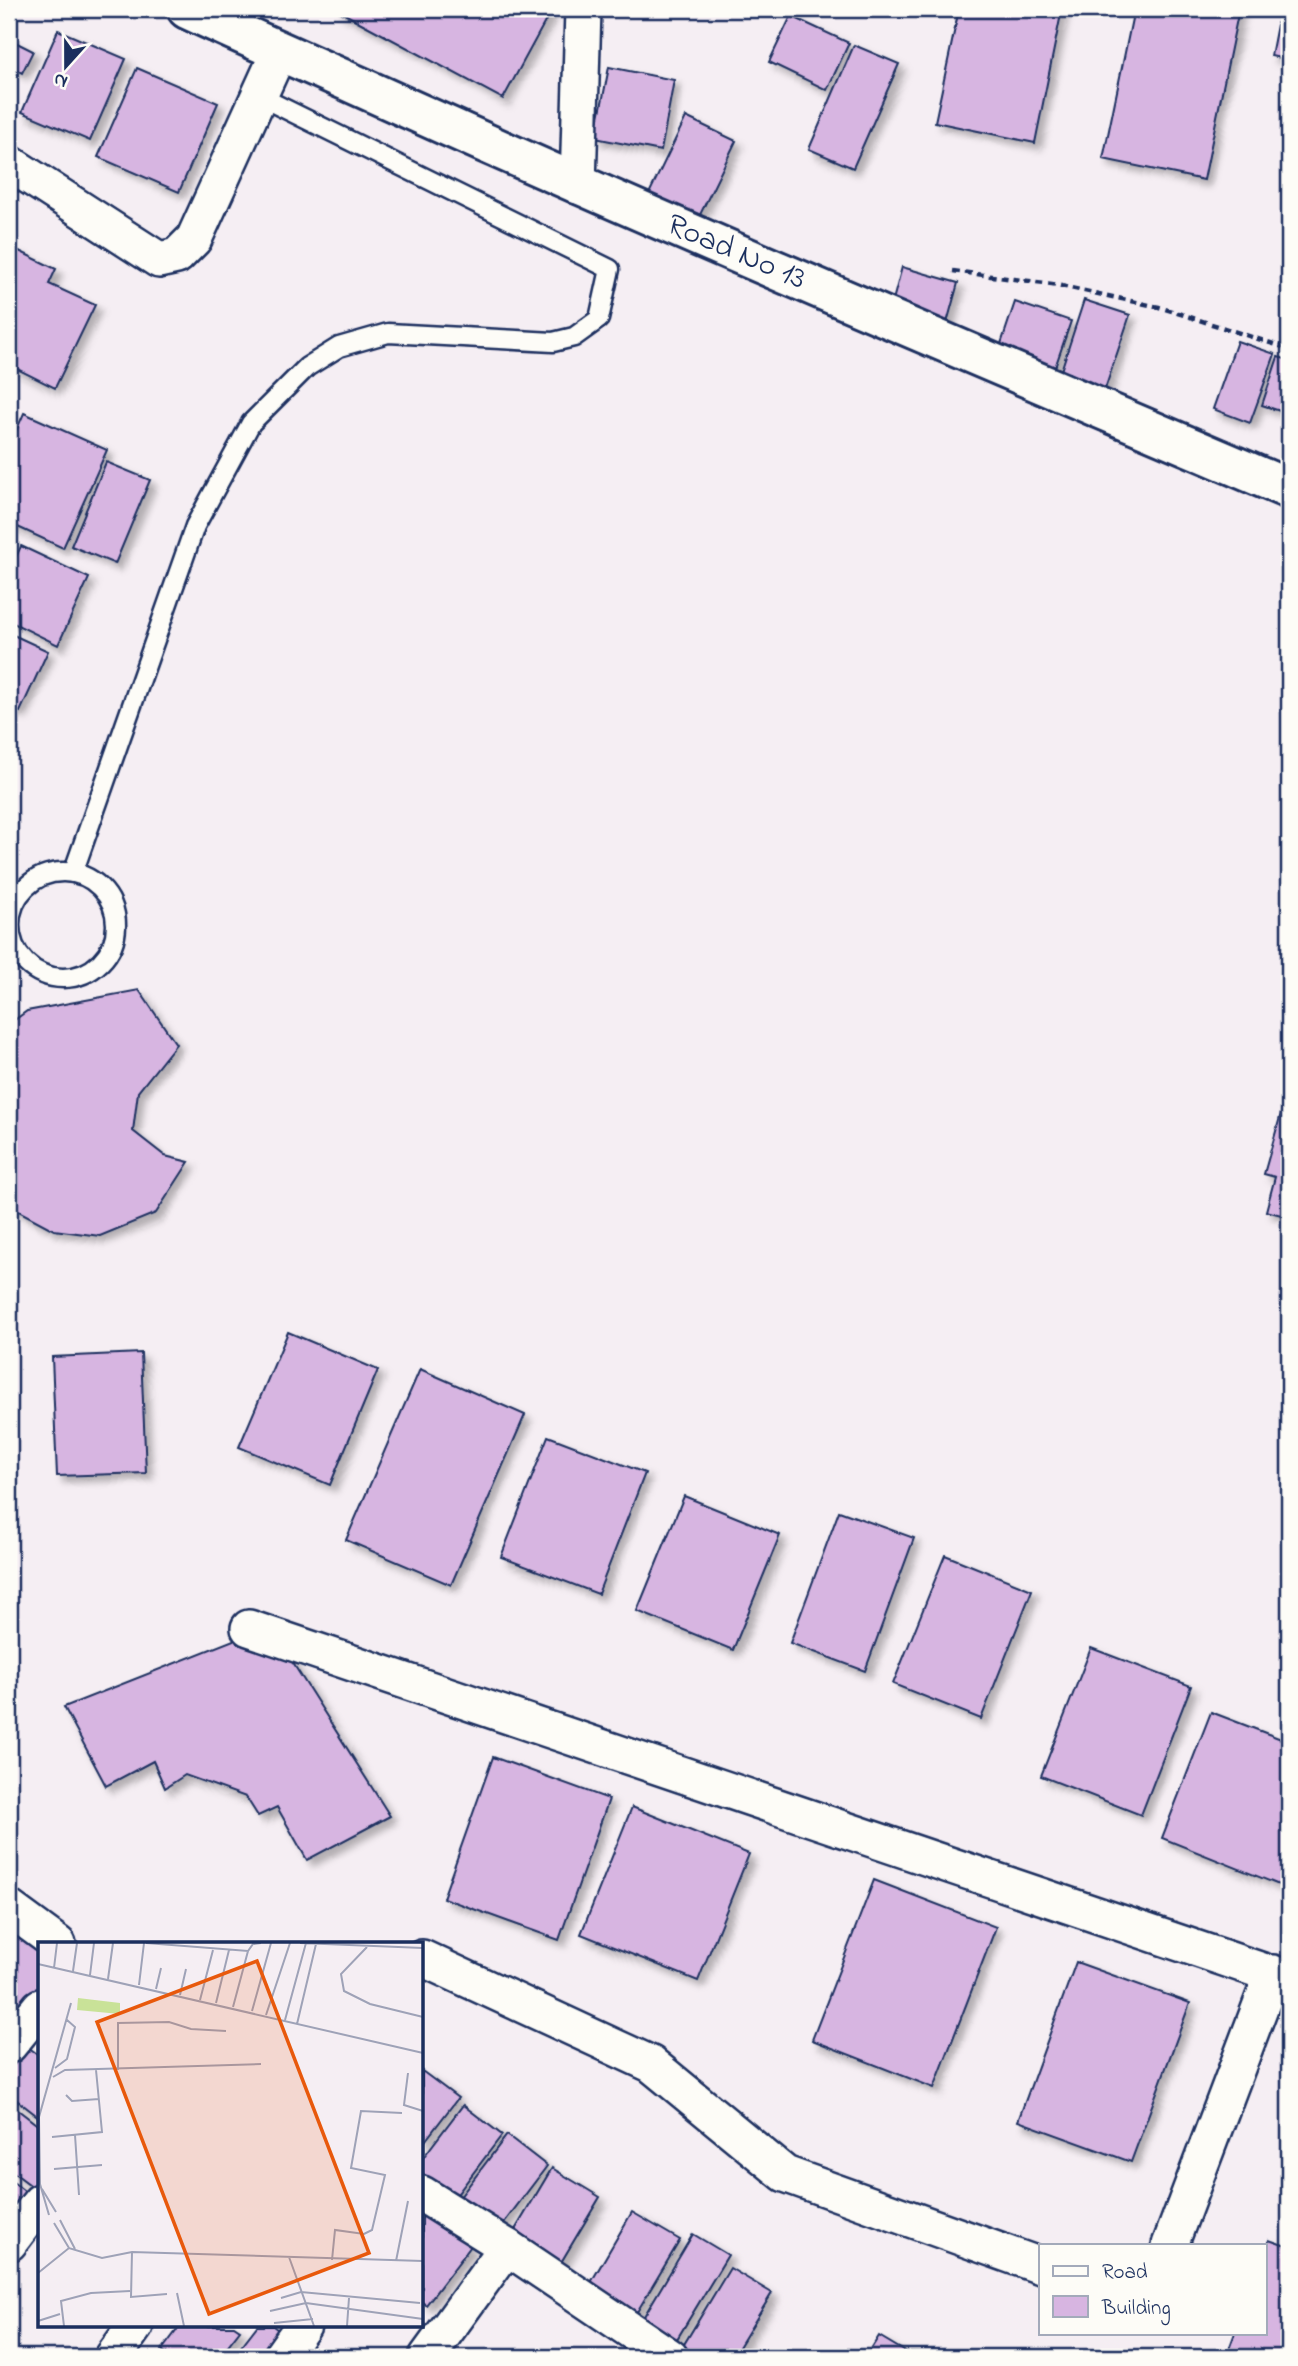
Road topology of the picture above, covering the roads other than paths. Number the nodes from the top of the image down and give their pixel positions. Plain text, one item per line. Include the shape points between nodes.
1 (187, 9) edge
2 (583, 9) edge
3 (279, 52) junction
4 (259, 96) junction
5 (9, 163) edge
6 (578, 186) junction
7 (1289, 489) edge
8 (73, 873) junction
9 (249, 1628) dead end
10 (9, 1908) edge
11 (55, 1942) edge
12 (424, 1959) edge
13 (1281, 1977) edge
14 (38, 2009) edge
15 (9, 2045) edge
16 (424, 2195) edge
17 (38, 2205) edge
18 (9, 2243) edge
19 (1170, 2244) edge
20 (507, 2247) junction
21 (1039, 2265) edge
22 (134, 2328) edge
23 (302, 2328) edge
24 (627, 2345) edge
25 (113, 2357) edge
26 (281, 2357) edge
27 (427, 2357) edge
28 (670, 2357) edge

1 - 3 street, Road No 13
2 - 6 street
3 - 4 street
3 - 6 street, Road No 13
4 - 5 street via 194,239 177,256 159,260
4 - 8 lane via 610,269 598,319 574,337 553,342 388,333 339,347 307,367 251,423 195,526
6 - 7 street, Road No 13
8 - 8 lane via 90,878 103,890 117,922 107,956 95,968 61,979 44,975 17,953 9,919 24,887 55,872
9 - 13 street
10 - 11 street
12 - 21 street via 651,2064 785,2174
13 - 19 street
14 - 15 street
16 - 20 street
17 - 18 street
20 - 24 street
20 - 27 street
22 - 25 street
23 - 26 street
24 - 28 street

